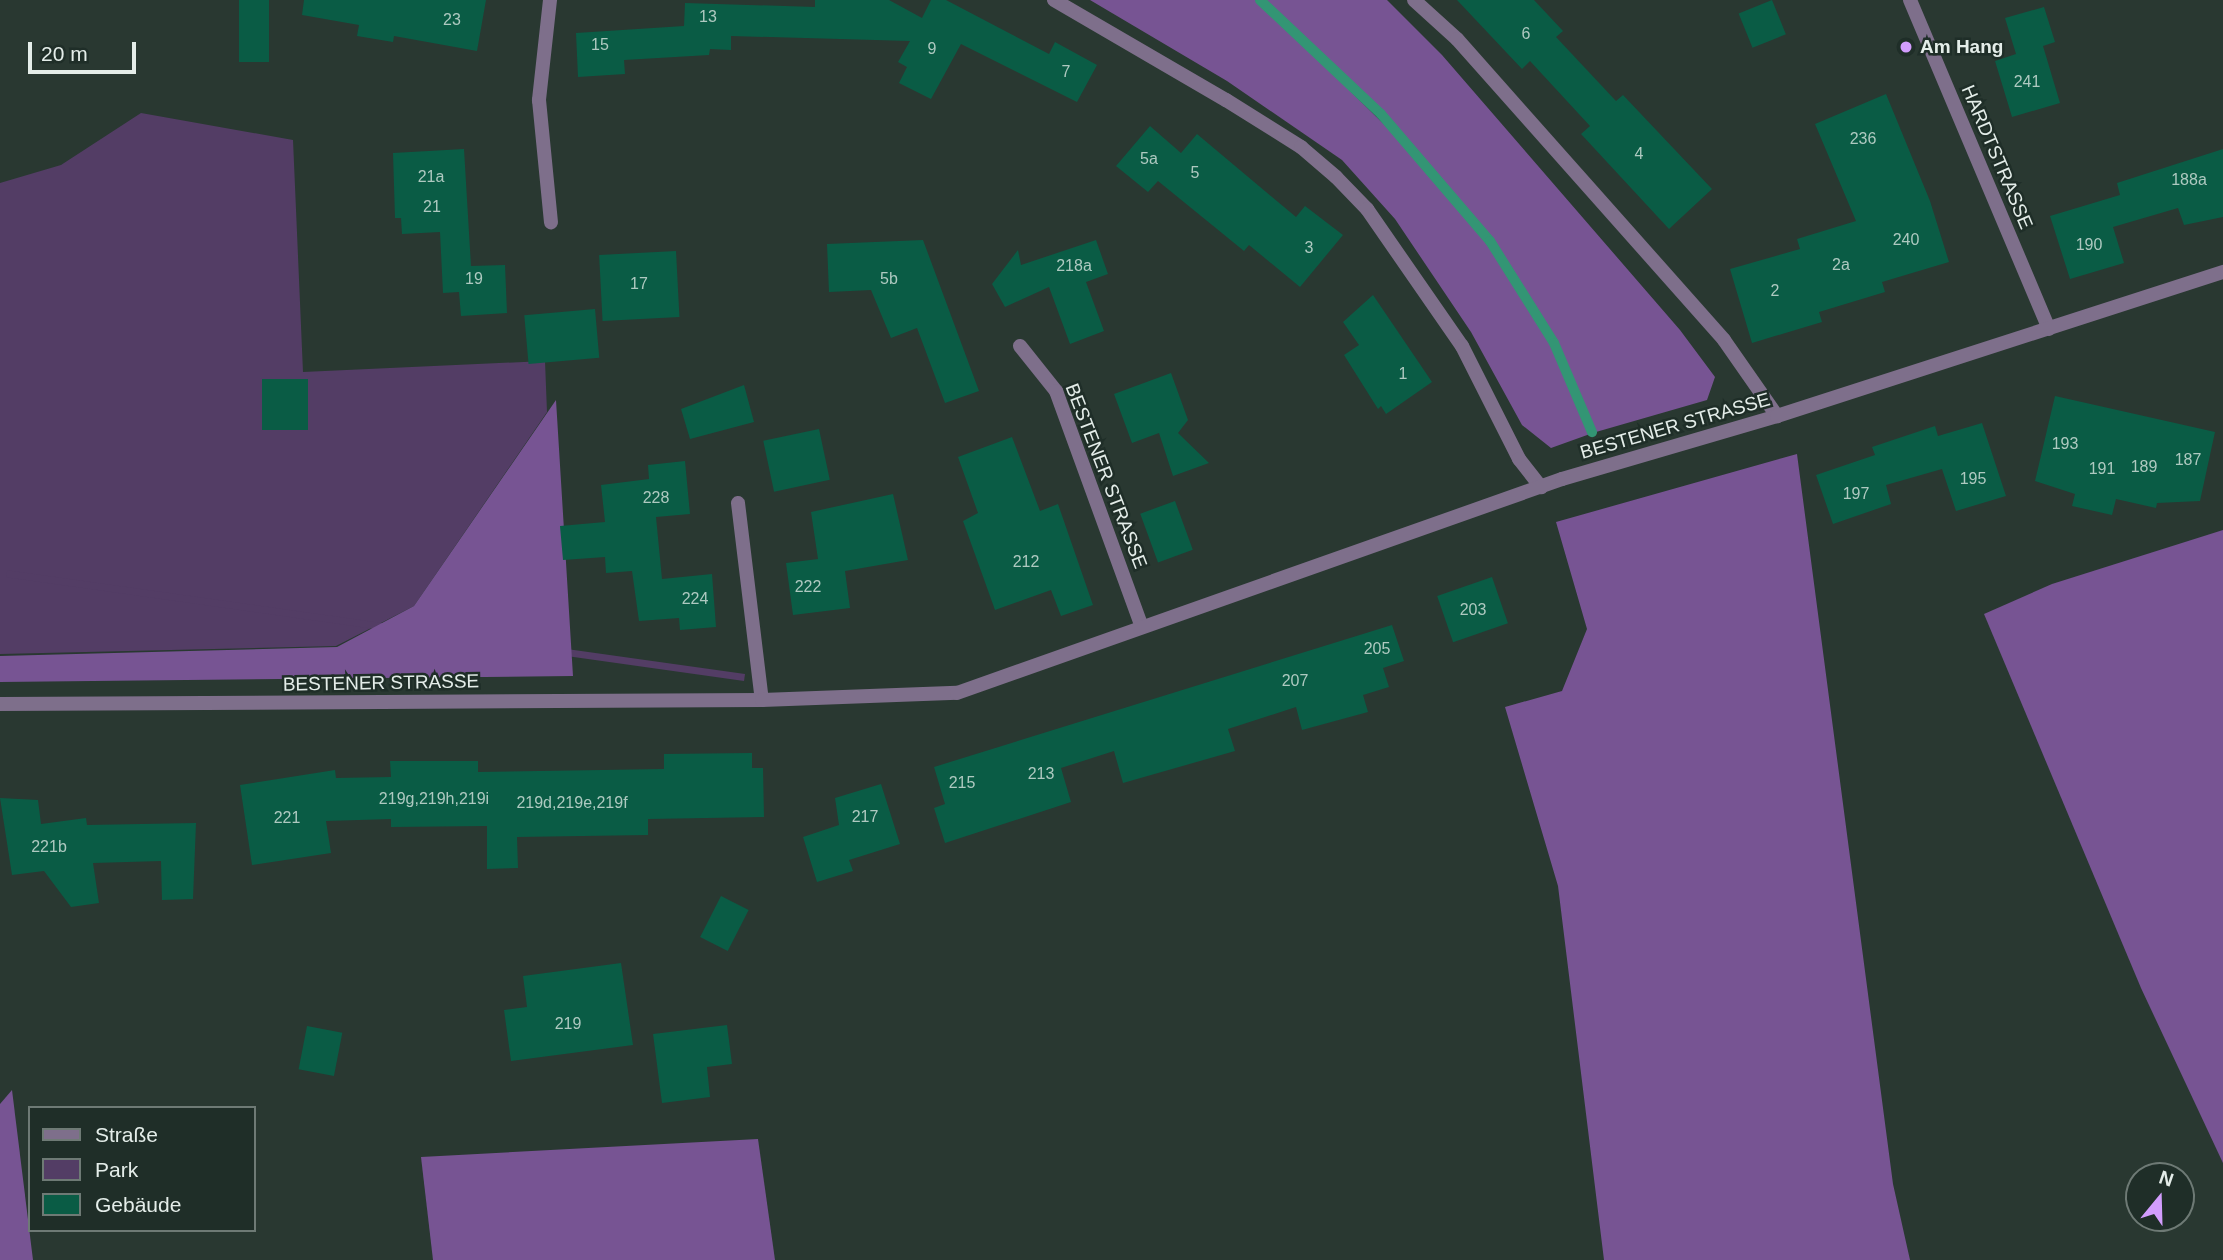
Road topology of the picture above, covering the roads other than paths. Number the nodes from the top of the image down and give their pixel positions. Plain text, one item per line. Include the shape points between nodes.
1 (550, 0) edge
2 (1054, 0) edge
3 (1414, 0) edge
4 (1910, 0) edge
5 (551, 222) dead end
6 (2223, 272) edge
7 (2049, 329) junction
8 (1020, 346) dead end
9 (1777, 416) junction
10 (1541, 487) junction
11 (738, 503) dead end
12 (1142, 627) junction
13 (762, 700) junction
14 (0, 704) edge

1 - 5 street via 540,100
2 - 10 street via 1301,147 1336,177 1367,209 1462,346 1519,459
3 - 9 street via 1457,39 1724,340
4 - 7 street, HARDTSTRASSE
6 - 7 street, BESTENER STRASSE
7 - 9 street, BESTENER STRASSE
8 - 12 street, BESTENER STRASSE via 1056,391
9 - 10 street, BESTENER STRASSE
10 - 12 street, BESTENER STRASSE
11 - 13 street
12 - 13 street, BESTENER STRASSE via 957,693
13 - 14 street, BESTENER STRASSE

